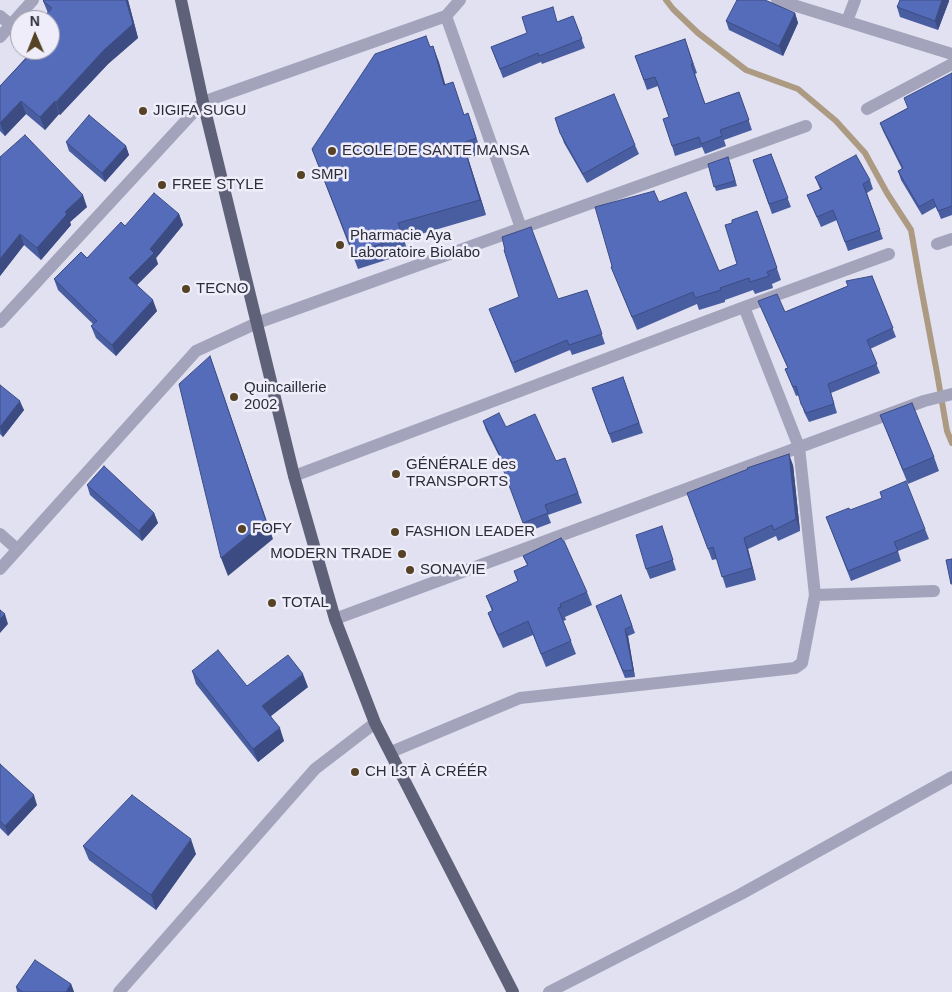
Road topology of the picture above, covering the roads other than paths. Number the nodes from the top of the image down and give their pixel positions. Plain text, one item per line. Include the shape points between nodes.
1 (34, 0) edge
2 (181, 0) edge
3 (460, 0) edge
4 (777, 0) edge
5 (855, 0) edge
6 (25, 10) edge
7 (0, 16) edge
8 (446, 16) junction
9 (847, 21) junction
10 (10, 24) edge
11 (10, 26) edge
12 (0, 37) edge
13 (952, 54) edge
14 (952, 64) edge
15 (203, 102) junction
16 (867, 109) dead end
17 (806, 126) dead end
18 (521, 228) junction
19 (952, 238) edge
20 (937, 244) dead end
21 (890, 254) dead end
22 (744, 308) junction
23 (0, 322) edge
24 (257, 323) junction
25 (951, 394) edge
26 (799, 447) junction
27 (294, 476) junction
28 (0, 534) edge
29 (17, 549) junction
30 (0, 568) edge
31 (934, 591) dead end
32 (815, 595) junction
33 (335, 619) junction
34 (376, 723) junction
35 (391, 752) junction
36 (952, 777) edge
37 (119, 992) edge
38 (513, 992) edge
39 (549, 992) edge

1 - 6 street
2 - 15 main road
3 - 8 street
4 - 9 street
5 - 9 street
7 - 10 street
8 - 15 street
8 - 18 street
9 - 13 street
11 - 12 street
14 - 16 street
15 - 23 street
15 - 24 main road
17 - 18 street
18 - 24 street
19 - 20 street
21 - 22 street
22 - 26 street
22 - 27 street
24 - 27 main road
24 - 29 street via 196,351
25 - 26 street via 924,400
26 - 32 street
26 - 33 street
27 - 33 main road
28 - 29 street
29 - 30 street
31 - 32 street
32 - 35 street via 805,655 795,668 520,698
33 - 34 main road
34 - 35 main road
34 - 37 street via 315,769
35 - 38 main road
36 - 39 street via 741,894

